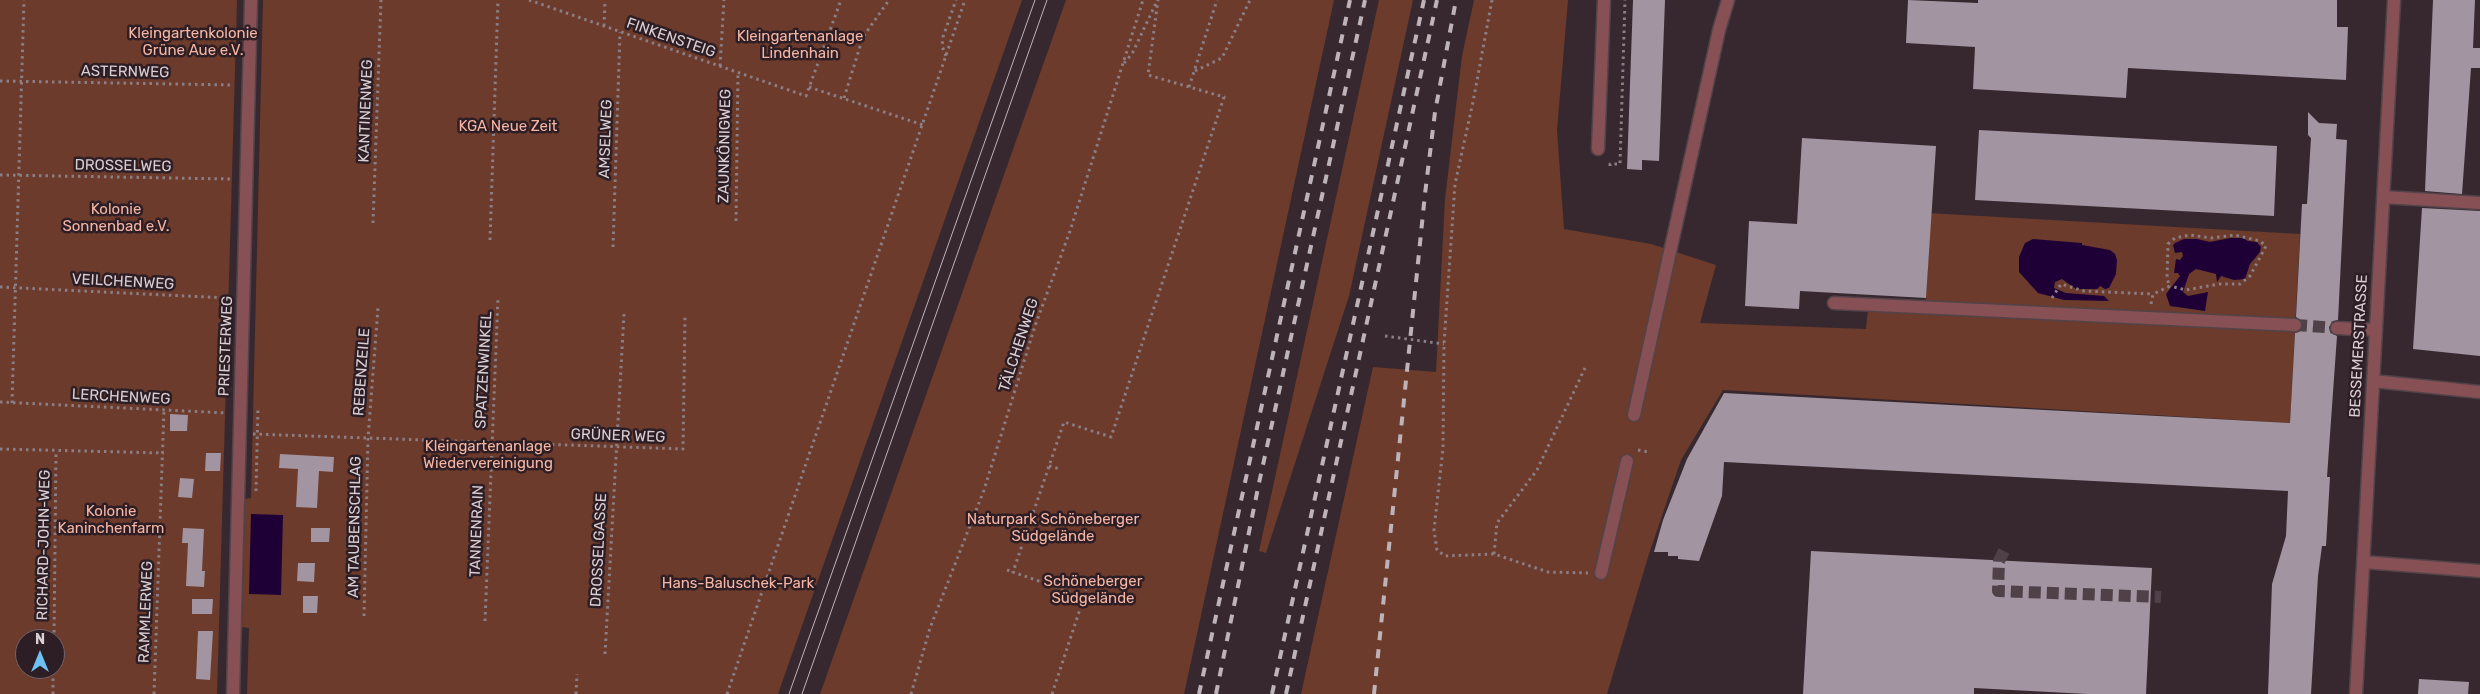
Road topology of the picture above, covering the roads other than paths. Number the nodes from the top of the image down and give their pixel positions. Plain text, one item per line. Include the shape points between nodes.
1 (251, 0) edge
2 (1604, 0) edge
3 (1728, 0) edge
4 (2394, 0) edge
5 (1598, 149) dead end
6 (2383, 197) junction
7 (2480, 203) edge
8 (1834, 303) dead end
9 (2296, 326) tunnel mouth
10 (2337, 328) tunnel mouth
11 (2376, 330) junction
12 (2373, 382) junction
13 (2480, 392) edge
14 (1634, 415) dead end
15 (1628, 461) dead end
16 (2363, 562) junction
17 (2480, 571) edge
18 (1601, 573) road end
19 (233, 694) edge
20 (2356, 694) edge

1 - 19 street, PRIESTERWEG
2 - 5 street
3 - 14 street via 1714,49
4 - 6 street, BESSEMERSTRASSE
6 - 7 street
6 - 11 street, BESSEMERSTRASSE
8 - 9 street
10 - 11 street
11 - 12 street, BESSEMERSTRASSE
12 - 13 street
12 - 16 street, BESSEMERSTRASSE
15 - 18 street
16 - 17 street
16 - 20 street, BESSEMERSTRASSE

